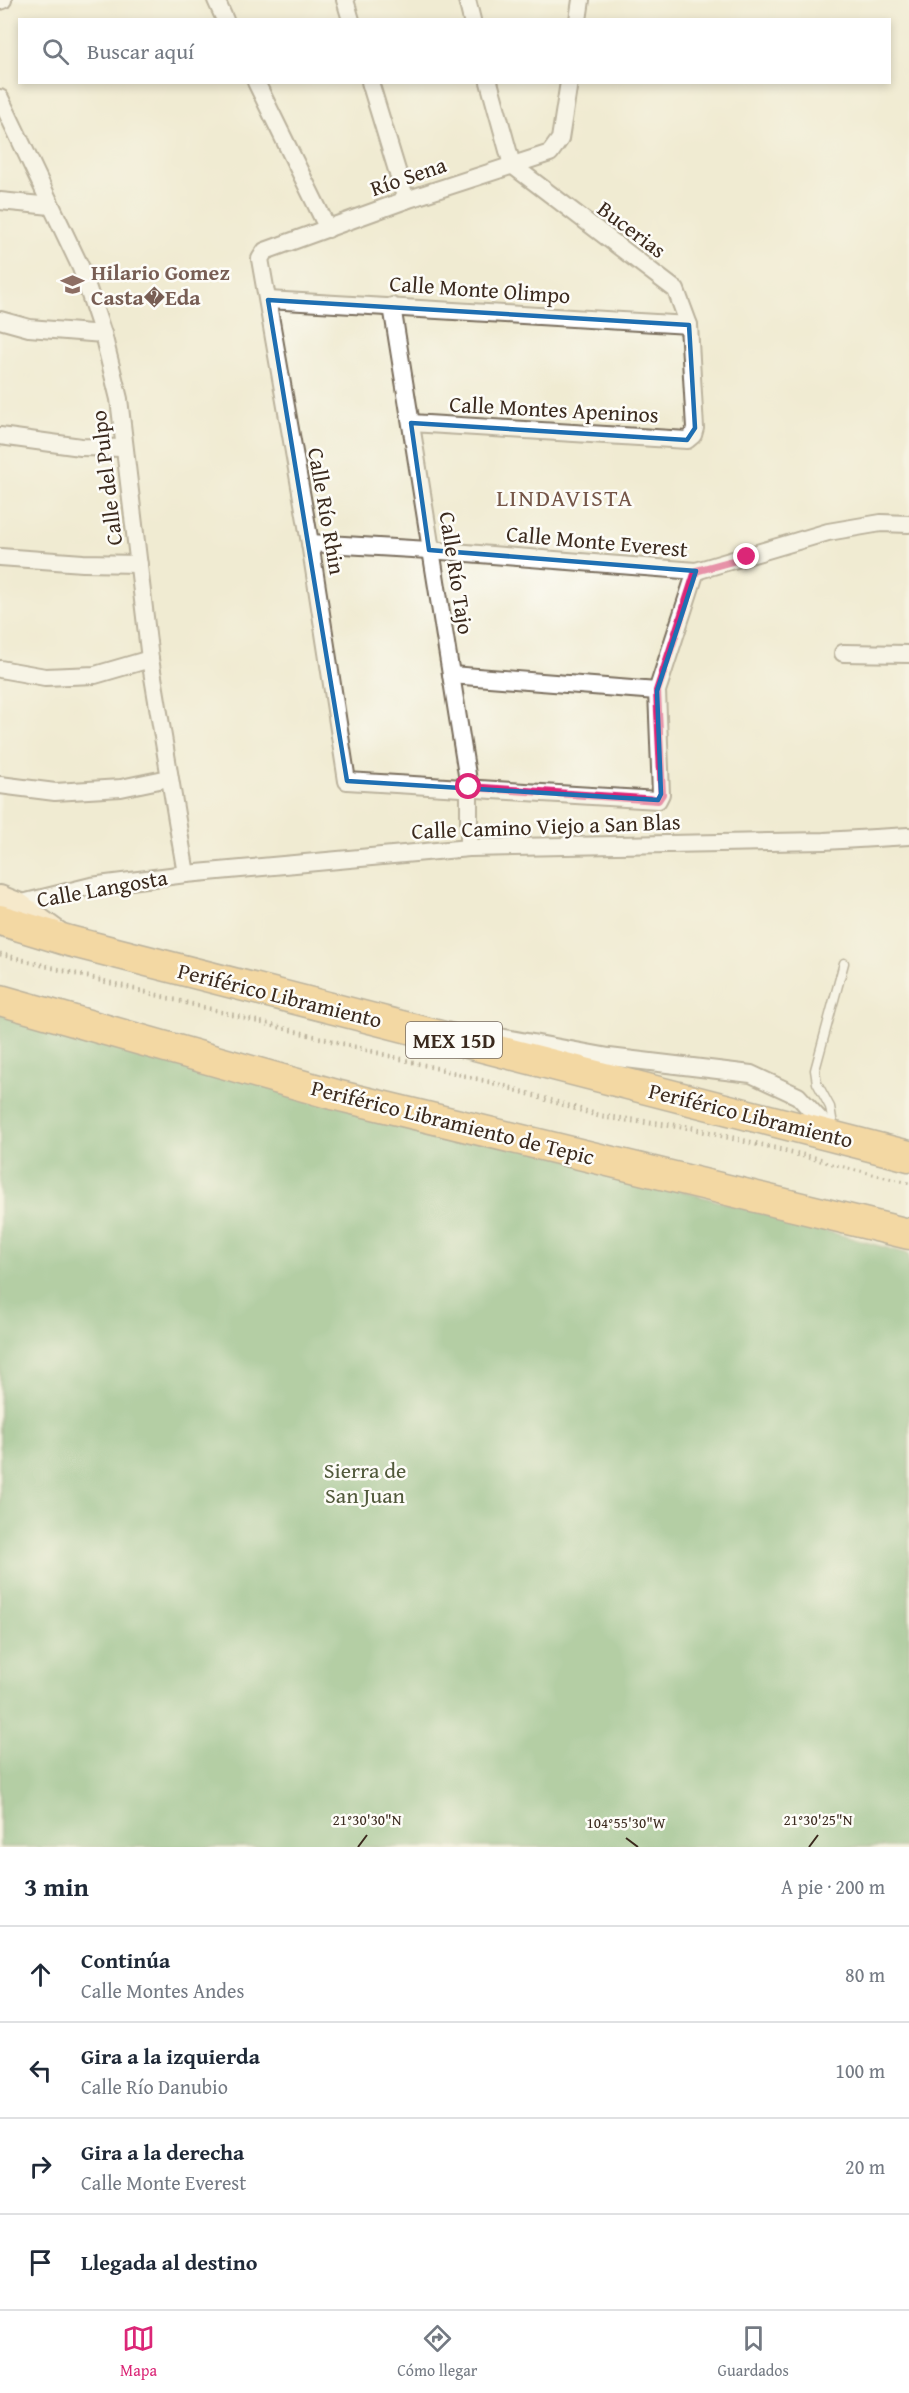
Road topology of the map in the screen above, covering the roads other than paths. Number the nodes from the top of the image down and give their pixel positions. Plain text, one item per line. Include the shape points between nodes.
1 (216, 0) edge
2 (345, 0) edge
3 (467, 0) edge
4 (581, 0) edge
5 (224, 18) edge
6 (350, 18) edge
7 (472, 18) edge
8 (578, 18) edge
9 (257, 84) edge
10 (371, 84) edge
11 (490, 84) edge
12 (569, 84) edge
13 (0, 98) edge
14 (512, 165) junction
15 (406, 200) junction
16 (0, 201) edge
17 (51, 206) junction
18 (328, 229) junction
19 (265, 251) joint
20 (268, 300) junction
21 (392, 306) junction
22 (0, 320) edge
23 (689, 325) junction
24 (103, 334) junction
25 (411, 423) junction
26 (693, 435) joint
27 (0, 436) edge
28 (124, 448) junction
29 (909, 524) edge
30 (310, 543) junction
31 (429, 549) junction
32 (0, 557) edge
33 (139, 564) junction
34 (696, 571) junction
35 (843, 653) dead end
36 (909, 654) edge
37 (150, 658) junction
38 (0, 669) edge
39 (451, 675) junction
40 (657, 691) junction
41 (169, 778) junction
42 (0, 785) edge
43 (469, 787) junction
44 (909, 836) edge
45 (470, 848) junction
46 (186, 874) junction
47 (6, 907) edge
48 (844, 963) dead end
49 (0, 1000) edge
50 (429, 1034) junction
51 (835, 1136) junction
52 (909, 1156) edge
53 (909, 1234) edge

1 - 5 street
2 - 6 street
3 - 7 street
4 - 8 street
9 - 18 street
10 - 15 street
11 - 14 street
12 - 14 street, Río Sena via 560,139 550,153
13 - 17 street, Calle del Pulpo
14 - 15 street, Río Sena
14 - 23 street, Bucerias via 676,290
15 - 18 street, Río Sena
16 - 17 street
17 - 24 street, Calle del Pulpo via 81,268
18 - 19 street, Río Sena
19 - 20 street, Calle Río Rhin via 260,259
20 - 21 street, Calle Monte Olimpo
20 - 30 street, Calle Río Rhin
21 - 23 street, Calle Monte Olimpo
21 - 25 street, Calle Río Tajo
22 - 24 street via 28,327
23 - 26 street, Bucerias
24 - 28 street, Calle del Pulpo via 119,399
25 - 26 street, Calle Montes Apeninos via 687,440
25 - 31 street, Calle Río Tajo
27 - 28 street via 81,447
28 - 33 street, Calle del Pulpo
29 - 34 street, Calle Monte Everest via 881,523 828,532
30 - 31 street, Calle Monte Everest
30 - 43 street, Calle Río Rhin via 347,781
31 - 34 street, Calle Monte Everest
31 - 39 street, Calle Río Tajo
32 - 33 street
33 - 37 street, Calle del Pulpo
34 - 40 street
35 - 36 street
37 - 38 street via 95,675 45,676
37 - 41 street, Calle del Pulpo
39 - 40 street
39 - 43 street, Calle Río Tajo
40 - 43 street via 662,794 658,800
41 - 42 street via 121,788 55,792
41 - 46 street, Calle del Pulpo
43 - 45 street, Calle Río Tajo
44 - 45 street, Calle Camino Viejo a San Blas
45 - 46 street, Calle Camino Viejo a San Blas
46 - 47 street, Calle Langosta via 91,886
47 - 50 highway, Periférico Libramiento / MEX 15D via 69,941
48 - 51 lane via 815,1070 830,1107
49 - 53 highway, Periférico Libramiento de Tepic via 336,1095
50 - 51 highway, Periférico Libramiento / MEX 15D
50 - 51 street via 485,1034 609,1057 751,1074 798,1096
51 - 52 highway, Periférico Libramiento / MEX 15D

